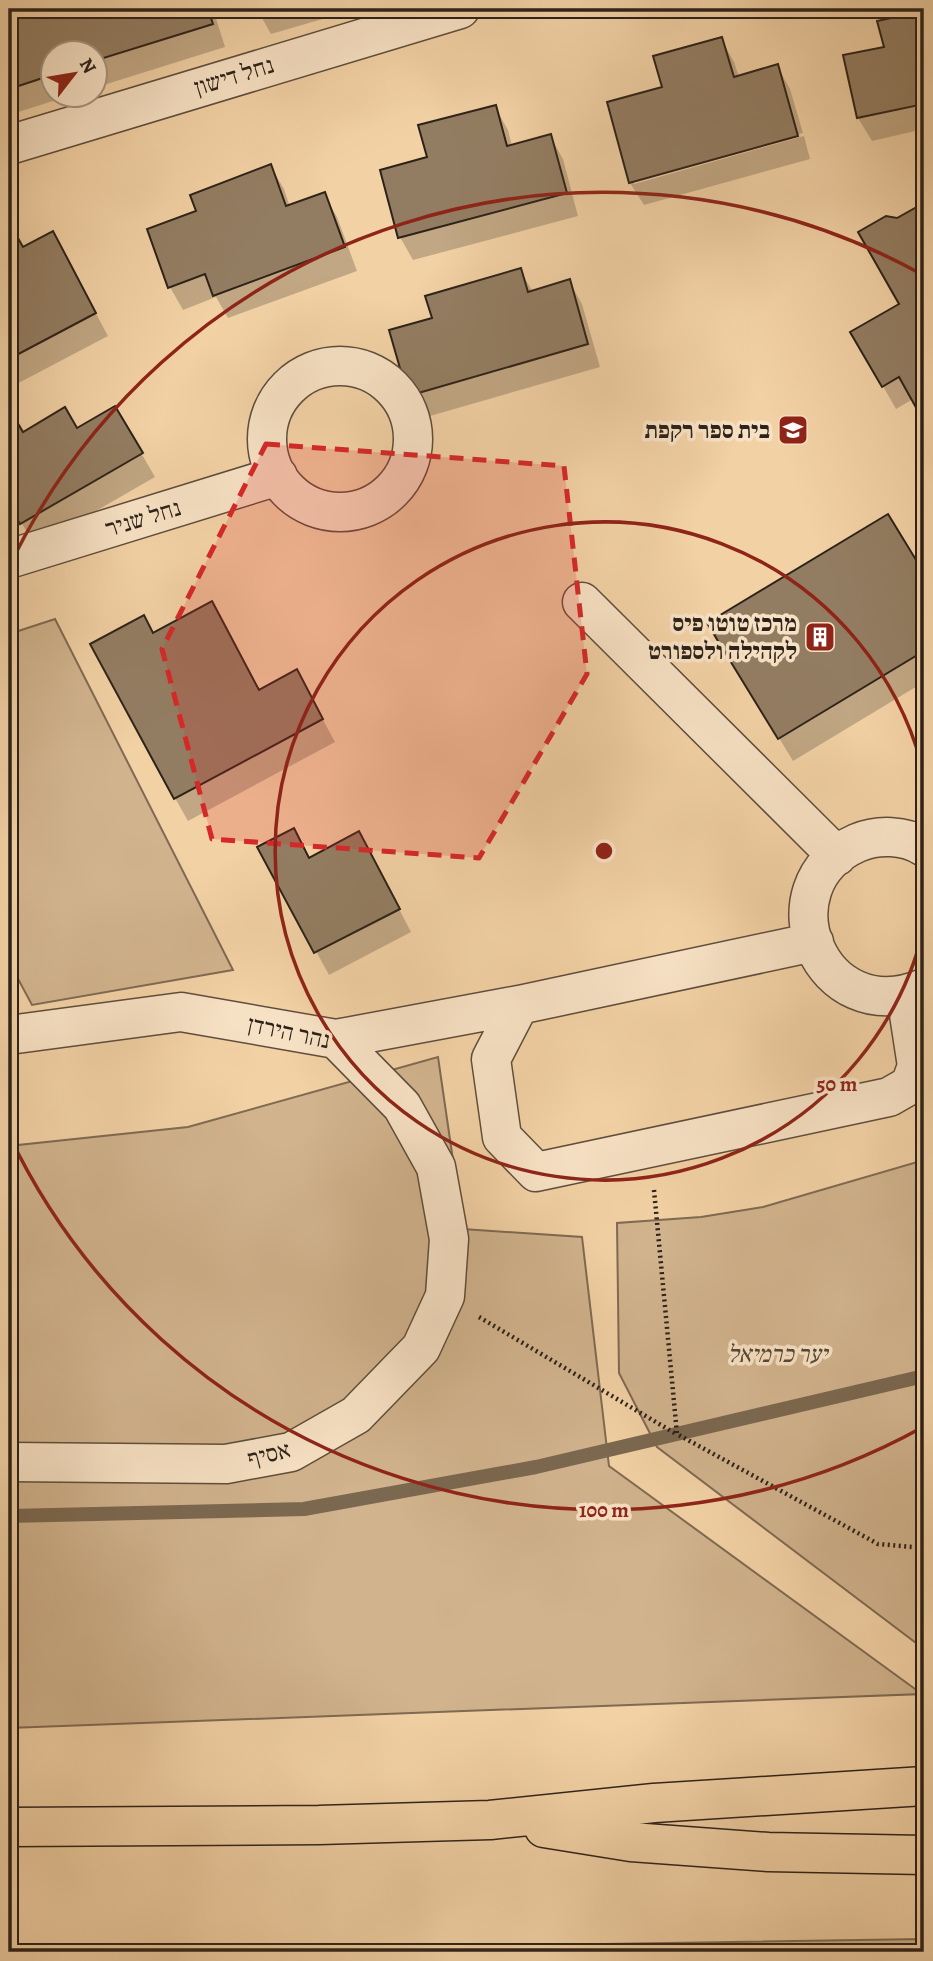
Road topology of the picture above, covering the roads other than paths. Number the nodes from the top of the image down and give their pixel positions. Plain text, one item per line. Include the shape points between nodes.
1 (460, 9) edge
2 (9, 145) edge
3 (278, 476) dead end
4 (9, 559) edge
5 (582, 603) dead end
6 (924, 847) edge
7 (837, 856) junction
8 (814, 942) junction
9 (915, 992) edge
10 (519, 1005) junction
11 (9, 1035) edge
12 (336, 1039) junction
13 (449, 1239) joint
14 (9, 1462) edge
15 (924, 1786) edge
16 (490, 1820) junction
17 (9, 1827) edge
18 (924, 1855) edge

1 - 2 street, נחל דישון
3 - 4 street, נחל שניר
5 - 7 street
6 - 7 street via 892,837 868,839
7 - 8 street via 813,886 808,910
8 - 9 street via 819,958 835,977 856,991 881,997
8 - 10 street
9 - 10 street via 917,1066 910,1085 889,1097 536,1172 502,1137 491,1059
10 - 12 street
11 - 12 street, נהר הירדן via 181,1012
12 - 13 street, נהר הירדן via 402,1106 436,1167
13 - 14 street, אסיף via 445,1296 421,1348 356,1415 291,1452 226,1464
15 - 16 main road via 654,1803
16 - 17 main road
16 - 18 main road via 631,1842 768,1852

